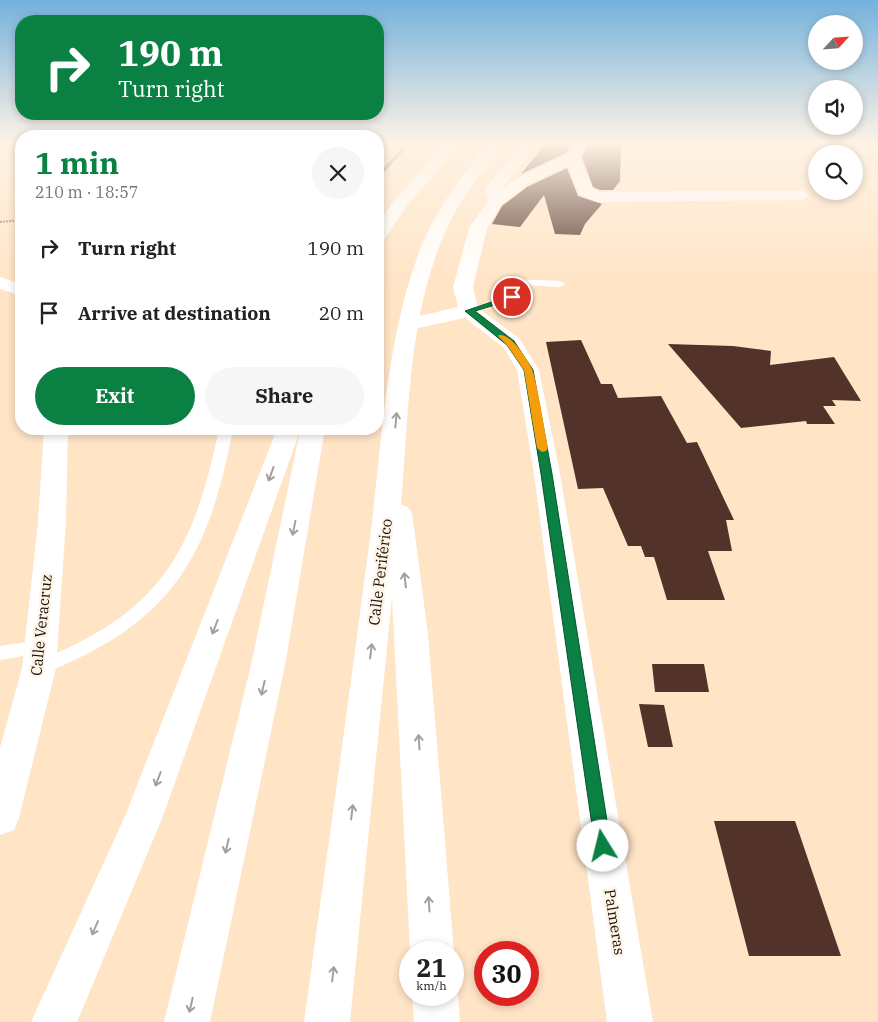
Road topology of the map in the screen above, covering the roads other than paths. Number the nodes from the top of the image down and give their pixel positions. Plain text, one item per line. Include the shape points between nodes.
1 (411, 192) edge
2 (459, 192) edge
3 (494, 192) edge
4 (508, 192) edge
5 (584, 192) edge
6 (802, 195) dead end
7 (495, 202) junction
8 (384, 227) edge
9 (0, 283) edge
10 (560, 284) dead end
11 (15, 288) edge
12 (469, 311) junction
13 (409, 324) junction
14 (56, 435) edge
15 (225, 435) edge
16 (286, 435) edge
17 (312, 435) edge
18 (393, 461) junction
19 (0, 653) edge
20 (40, 657) junction
21 (0, 818) edge
22 (431, 941) edge
23 (435, 1006) edge
24 (54, 1022) edge
25 (187, 1022) edge
26 (327, 1022) edge
27 (436, 1022) edge
28 (630, 1022) edge

1 - 8 main road
2 - 13 main road, Calle Periférico via 428,253
3 - 7 main road
4 - 7 main road
5 - 6 main road via 657,198
7 - 12 main road via 478,228 466,270 463,287
9 - 11 main road
10 - 12 lane via 515,282 512,297
12 - 13 main road
12 - 28 main road, Palmeras via 511,343 528,370 547,474
18 -> 13 main road, Calle Periférico via 402,358
14 - 20 main road, Calle Veracruz
15 - 20 lane via 217,476 194,538 166,585 135,615 90,646
16 -> 24 main road via 144,816
17 -> 25 main road via 268,665
22 -> 18 main road via 412,634
26 -> 18 main road, Calle Periférico
19 - 20 lane
20 - 21 main road, Calle Veracruz
23 - 27 main road

